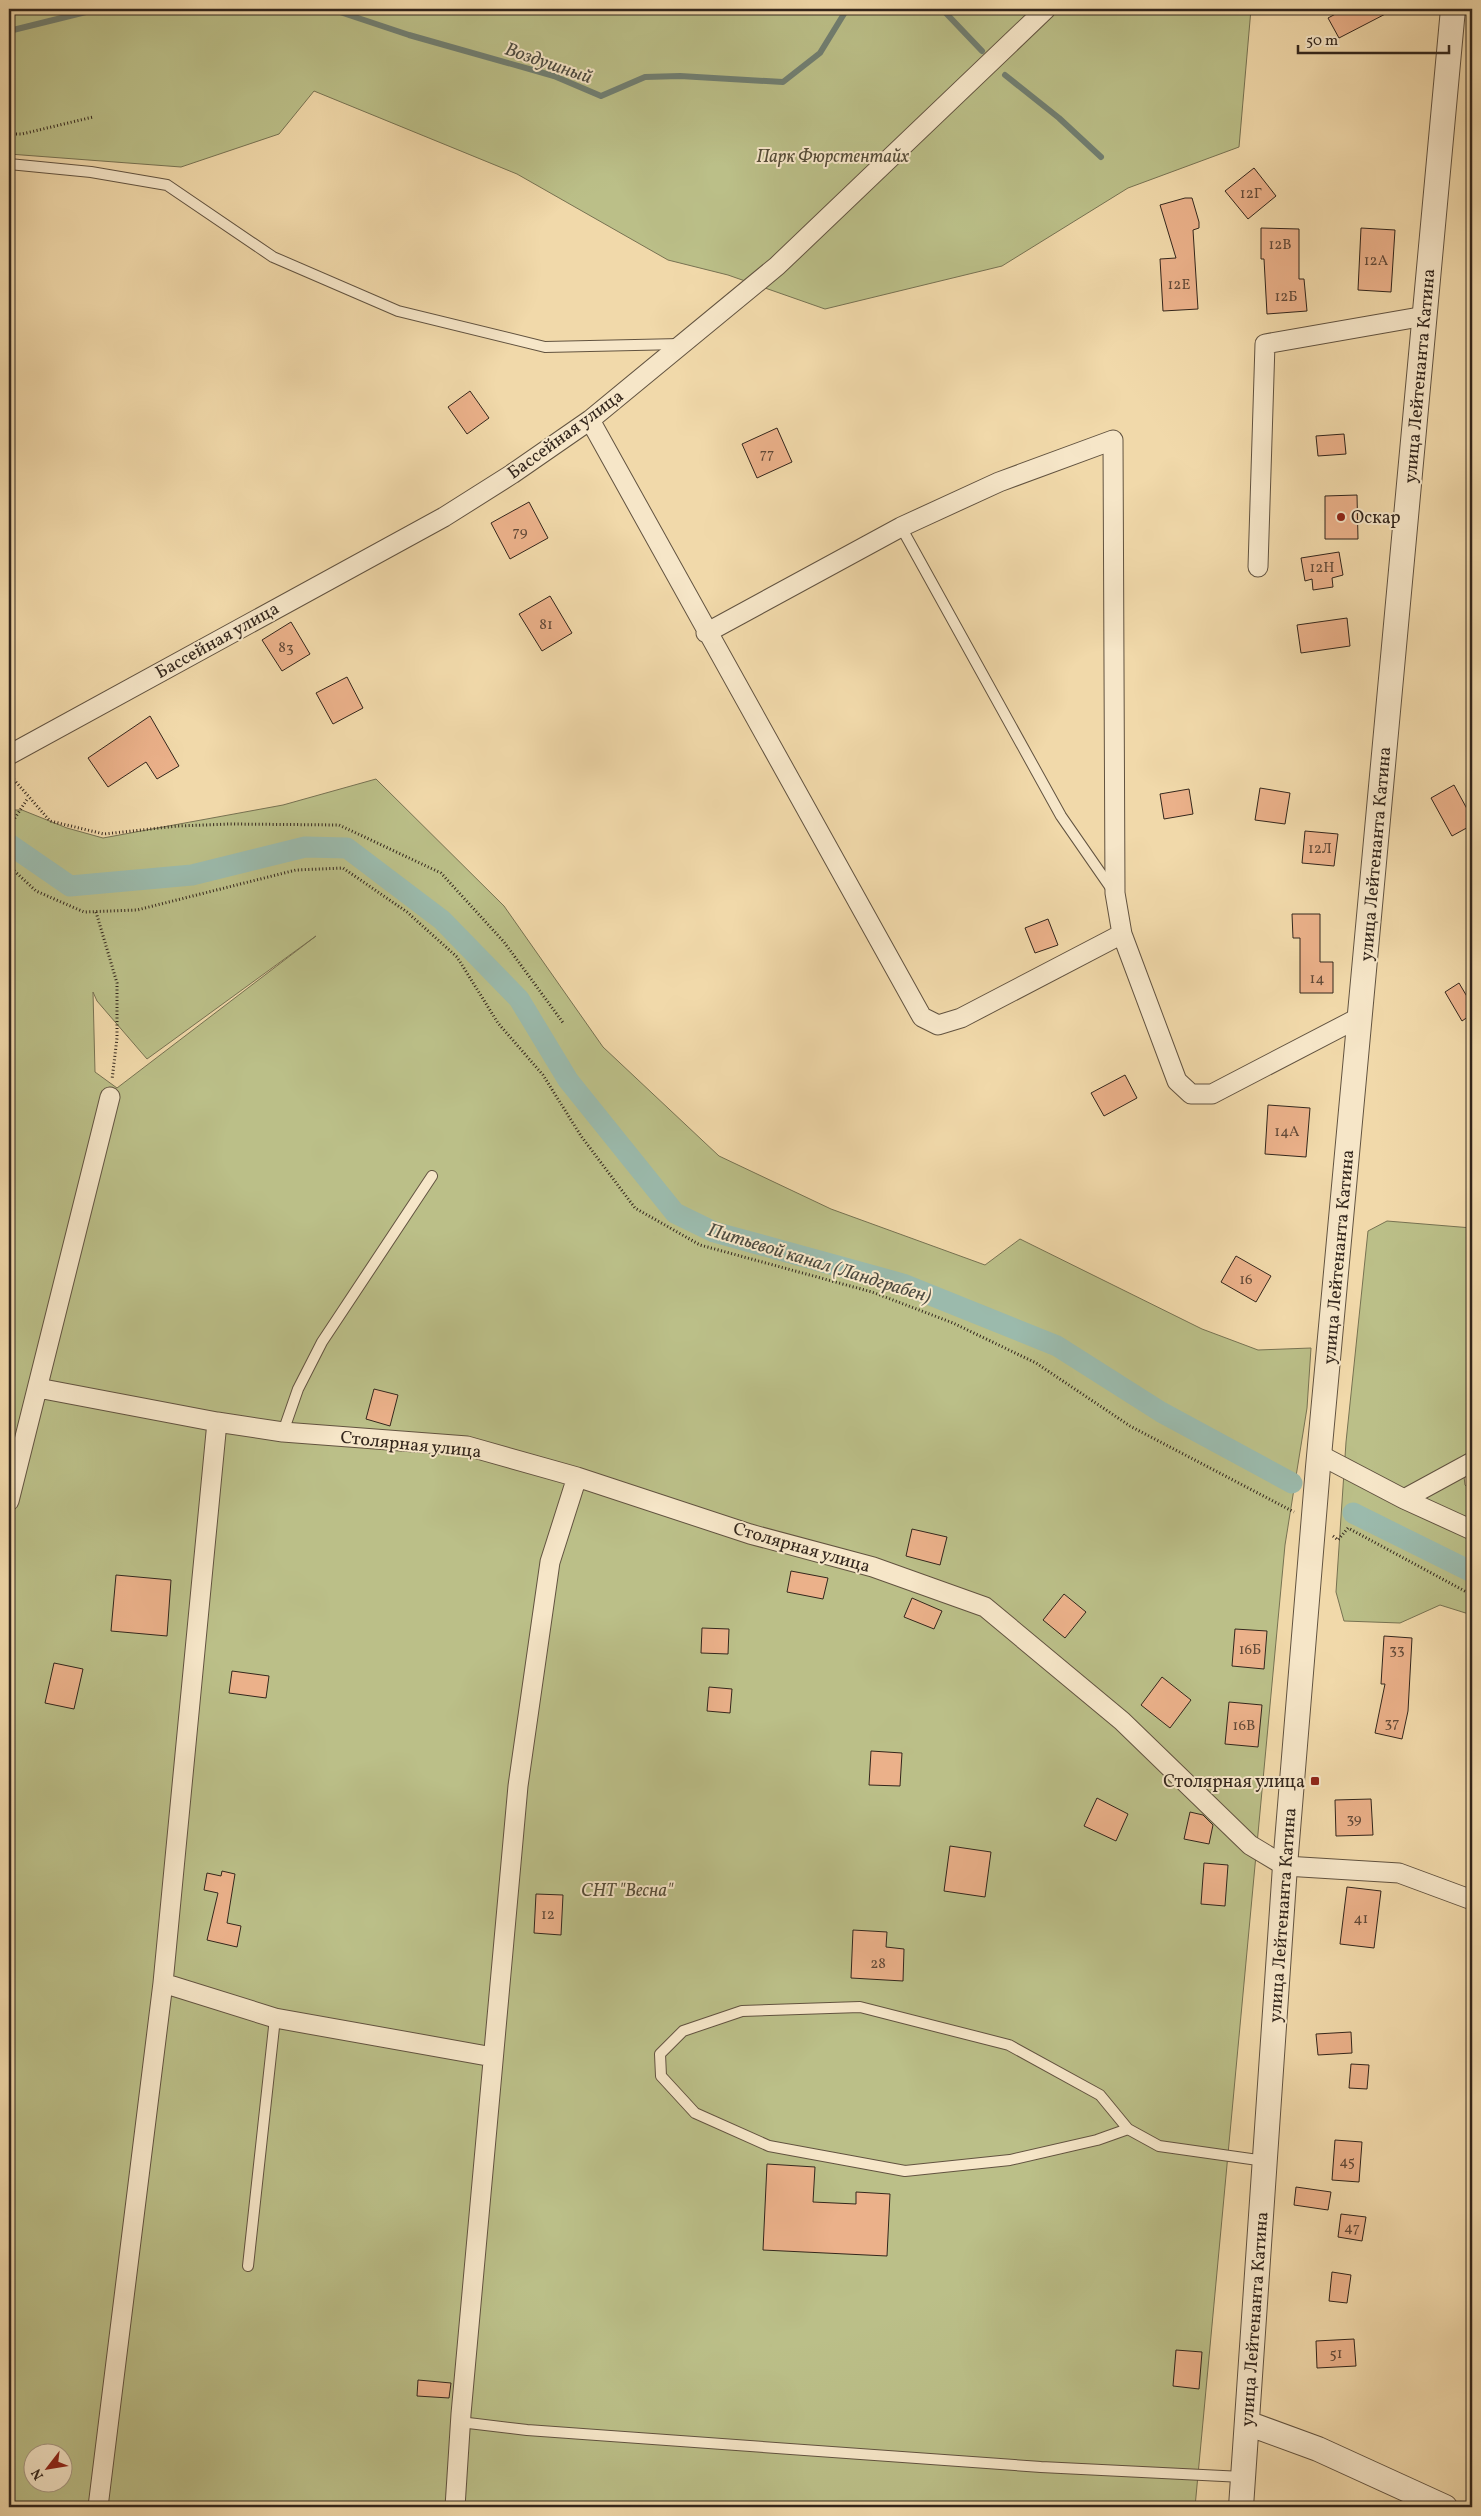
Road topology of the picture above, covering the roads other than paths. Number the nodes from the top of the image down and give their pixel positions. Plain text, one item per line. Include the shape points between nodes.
1 (1046, 9) edge
2 (1453, 9) edge
3 (9, 164) edge
4 (1424, 316) junction
5 (683, 344) junction
6 (590, 420) junction
7 (901, 527) junction
8 (1258, 567) dead end
9 (706, 633) junction
10 (9, 755) edge
11 (1115, 894) junction
12 (1122, 934) junction
13 (1360, 1017) junction
14 (110, 1096) road end
15 (432, 1176) dead end
16 (38, 1388) junction
17 (217, 1422) junction
18 (282, 1432) junction
19 (1320, 1455) junction
20 (1472, 1462) edge
21 (577, 1477) junction
22 (1404, 1499) junction
23 (9, 1501) edge
24 (1472, 1530) edge
25 (1285, 1866) junction
26 (1472, 1900) edge
27 (163, 1983) junction
28 (275, 2018) junction
29 (493, 2057) junction
30 (1128, 2129) junction
31 (1265, 2161) junction
32 (248, 2266) dead end
33 (460, 2422) junction
34 (1247, 2423) junction
35 (1243, 2477) junction
36 (98, 2507) edge
37 (455, 2507) edge
38 (1241, 2507) edge
39 (1445, 2507) edge

1 - 5 street, Бассейная улица via 778,266
2 - 4 street, улица Лейтенанта Катина
3 - 5 lane via 91,172 167,185 273,256 398,311 545,347
4 - 8 street via 1265,344
4 - 13 street, улица Лейтенанта Катина
5 - 6 street, Бассейная улица
6 - 9 street
6 - 10 street, Бассейная улица via 444,517
7 - 9 street
7 - 11 lane via 1060,816
7 - 11 street via 999,482 1113,440
9 - 12 street via 922,1016 938,1025 961,1018
11 - 12 street
12 - 13 street via 1177,1081 1191,1094 1212,1094
13 - 19 street, улица Лейтенанта Катина
14 - 16 street
15 - 18 lane via 322,1342 298,1389
16 - 17 street, Столярная улица
16 - 23 street
17 - 18 street, Столярная улица
17 - 27 street
18 - 21 street, Столярная улица via 467,1446
19 - 22 street
19 - 25 street, улица Лейтенанта Катина
20 - 22 street
21 - 25 street, Столярная улица via 750,1534 873,1567 985,1607 1122,1721 1250,1845
21 - 29 street via 550,1562 520,1766
22 - 24 street
25 - 26 street, Столярная улица via 1399,1873
25 - 31 street, улица Лейтенанта Катина
27 - 28 street
27 - 36 street
28 - 29 street
28 - 32 lane
29 - 33 street
30 - 30 lane via 1100,2094 1009,2044 860,2007 742,2011 683,2031 660,2054 661,2076 695,2113 769,2146 905,2171 1010,2160 1097,2140
30 - 31 lane via 1159,2146
31 - 34 street, улица Лейтенанта Катина
33 - 35 lane via 1031,2466
33 - 37 street
34 - 35 street, улица Лейтенанта Катина
34 - 39 street via 1318,2449
35 - 38 street, улица Лейтенанта Катина

